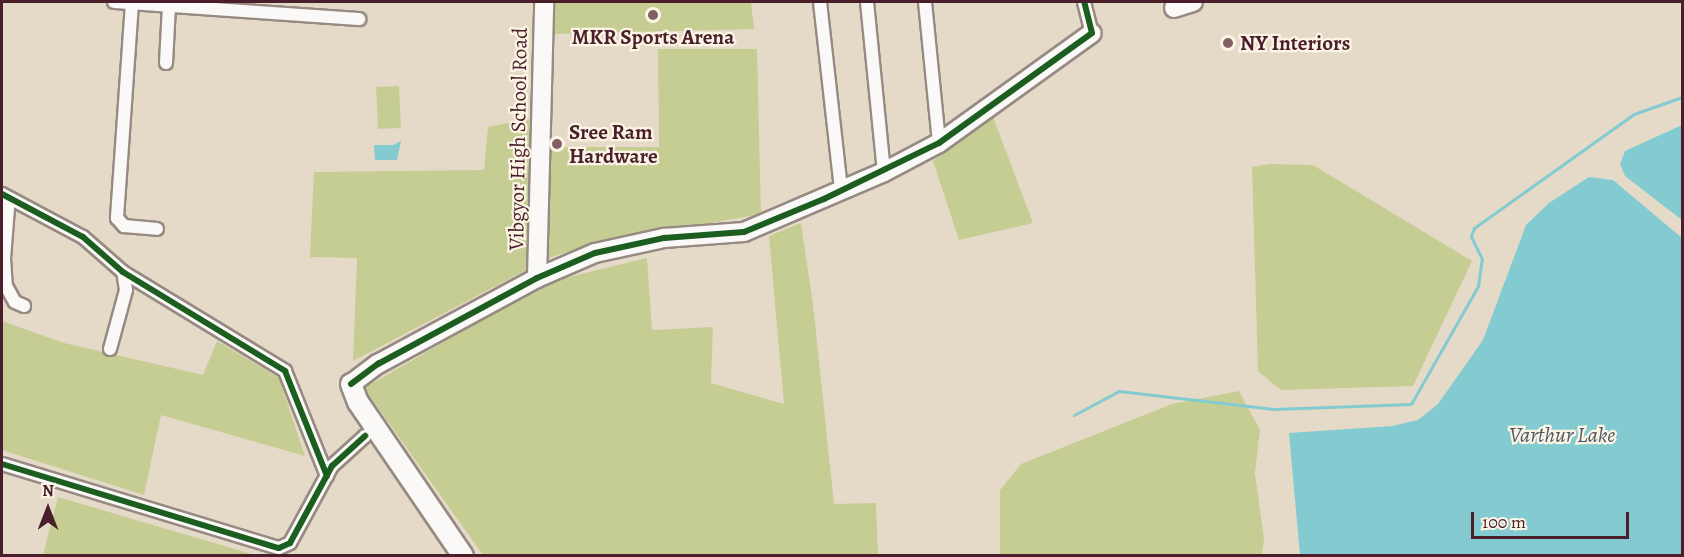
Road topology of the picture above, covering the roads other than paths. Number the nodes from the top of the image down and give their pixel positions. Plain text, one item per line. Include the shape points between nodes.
1 (114, 2) edge
2 (544, 2) edge
3 (820, 2) edge
4 (867, 2) edge
5 (925, 2) edge
6 (1084, 2) edge
7 (1193, 2) edge
8 (132, 3) edge
9 (169, 6) junction
10 (1174, 8) dead end
11 (358, 20) dead end
12 (1092, 33) joint
13 (166, 63) dead end
14 (939, 143) junction
15 (884, 172) junction
16 (841, 189) junction
17 (2, 194) edge
18 (157, 229) dead end
19 (123, 272) junction
20 (537, 278) junction
21 (24, 306) dead end
22 (110, 349) dead end
23 (351, 384) joint
24 (353, 406) junction
25 (365, 436) junction
26 (2, 464) edge
27 (330, 471) junction
28 (447, 555) edge
29 (463, 555) edge

1 - 8 street
2 - 20 street, Vibgyor High School Road
3 - 16 street
4 - 15 street
5 - 14 street
6 - 12 street
7 - 10 street
8 - 9 street
8 - 18 street via 117,218 124,226
9 - 11 street
9 - 13 street
12 - 14 street
14 - 15 street
15 - 16 street
16 - 20 street via 744,232 664,238 595,253
17 - 19 street via 83,237
17 - 21 street via 8,208 6,286 15,302
19 - 22 street via 126,290
19 - 27 street via 285,371
20 - 23 street via 378,364
23 - 24 main road
24 - 25 main road
24 - 29 main road
25 - 27 street
25 - 28 main road
26 - 27 street via 279,548 290,543

